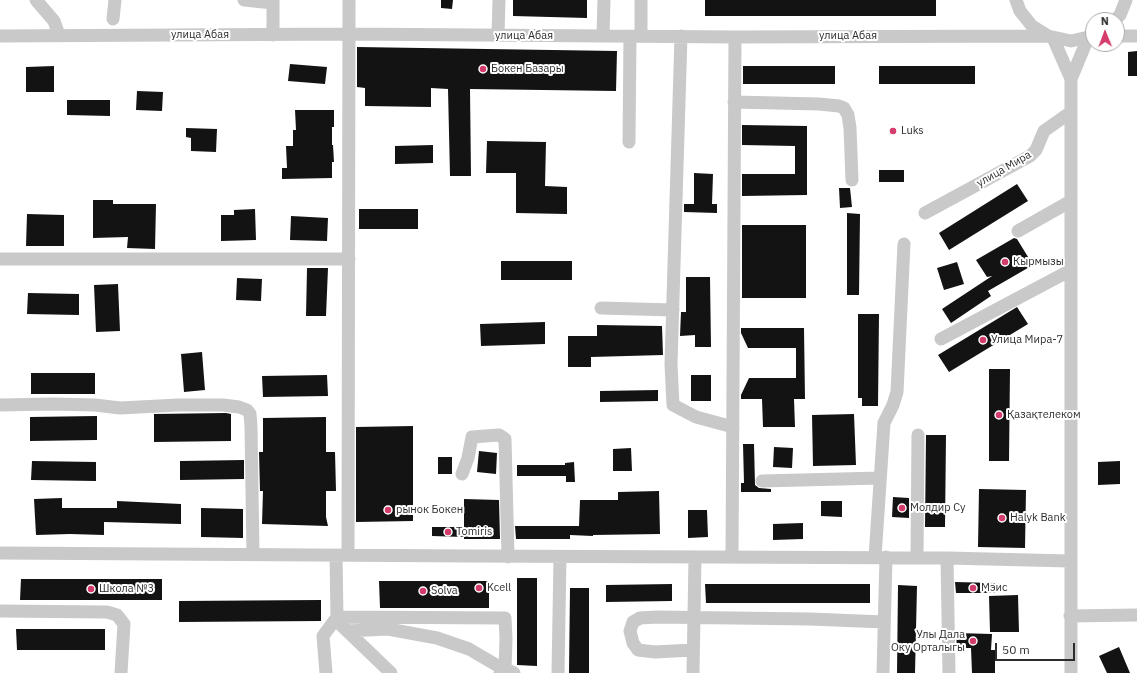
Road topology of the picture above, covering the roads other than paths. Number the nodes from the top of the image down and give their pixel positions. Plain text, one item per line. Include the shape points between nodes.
1 (36, 0) edge
2 (115, 0) edge
3 (244, 0) edge
4 (349, 0) edge
5 (499, 0) edge
6 (604, 0) edge
7 (641, 0) edge
8 (1016, 0) edge
9 (1126, 0) edge
10 (273, 2) edge
11 (1121, 12) edge
12 (113, 19) dead end
13 (348, 34) junction
14 (59, 35) junction
15 (498, 35) junction
16 (0, 36) edge
17 (273, 36) junction
18 (603, 36) junction
19 (635, 36) junction
20 (681, 36) junction
21 (1125, 36) edge
22 (1137, 36) edge
23 (735, 37) junction
24 (1051, 37) junction
25 (1085, 38) edge
26 (1085, 51) edge
27 (1071, 79) junction
28 (734, 102) junction
29 (1071, 112) junction
30 (629, 142) dead end
31 (852, 180) dead end
32 (1071, 201) junction
33 (925, 214) dead end
34 (1018, 231) dead end
35 (904, 244) dead end
36 (0, 259) edge
37 (349, 259) junction
38 (1071, 270) junction
39 (601, 308) dead end
40 (673, 310) junction
41 (941, 339) dead end
42 (0, 405) edge
43 (733, 427) junction
44 (918, 435) dead end
45 (462, 474) dead end
46 (880, 478) junction
47 (762, 481) dead end
48 (0, 552) edge
49 (253, 554) junction
50 (342, 555) junction
51 (508, 556) junction
52 (560, 557) junction
53 (695, 557) junction
54 (732, 557) junction
55 (881, 557) junction
56 (918, 557) junction
57 (947, 558) junction
58 (1070, 560) junction
59 (0, 611) edge
60 (1137, 615) edge
61 (1070, 616) junction
62 (337, 617) junction
63 (694, 618) junction
64 (884, 622) junction
65 (347, 631) junction
66 (693, 650) junction
67 (506, 672) edge
68 (121, 673) edge
69 (326, 673) edge
70 (391, 673) edge
71 (558, 673) edge
72 (693, 673) edge
73 (883, 673) edge
74 (949, 673) edge
75 (1071, 673) edge

1 - 14 street via 54,21
2 - 12 street
3 - 10 street
4 - 13 street
5 - 15 street
6 - 18 street
7 - 19 street
8 - 24 street via 1020,11 1032,26
9 - 11 street
10 - 17 street
13 - 15 street, улица Абая
13 - 17 street, улица Абая
13 - 37 street
14 - 16 street, улица Абая
14 - 17 street, улица Абая
15 - 18 street, улица Абая
18 - 19 street, улица Абая
19 - 20 street, улица Абая
19 - 30 street
20 - 23 street, улица Абая
20 - 40 street
21 - 22 street
23 - 24 street, улица Абая
23 - 28 street
24 - 25 street, улица Абая via 1071,41
24 - 27 street
26 - 27 street
27 - 29 street
28 - 31 street via 819,104 844,108 850,128
28 - 43 street
29 - 32 street
29 - 33 street, улица Мира via 1044,131 1036,150 1030,156
32 - 34 street
32 - 38 street
35 - 46 street via 897,392 884,423
36 - 37 street
37 - 50 street
38 - 41 street
38 - 58 street
39 - 40 street
40 - 43 street via 672,405 696,417
42 - 49 street via 95,405 120,408 223,405 240,406 247,410 250,414 252,434
43 - 54 street
44 - 56 street
45 - 51 street via 472,437 499,434 505,439
46 - 47 street
46 - 55 street
48 - 49 street
49 - 50 street
50 - 51 street
50 - 62 street
51 - 52 street
52 - 53 street
52 - 71 street
53 - 54 street
53 - 63 street
54 - 55 street
55 - 56 street
55 - 64 street
56 - 57 street
57 - 58 street
57 - 74 street
58 - 61 street
59 - 68 street via 107,612 117,615 124,624
60 - 61 street
61 - 75 street
62 - 65 street
62 - 67 street via 505,618
62 - 69 street via 324,636
63 - 64 street
63 - 66 street
63 - 66 street via 640,618 633,622 630,631 638,650
64 - 73 street
65 - 67 street via 388,629 437,638 469,649
65 - 70 street
66 - 72 street

